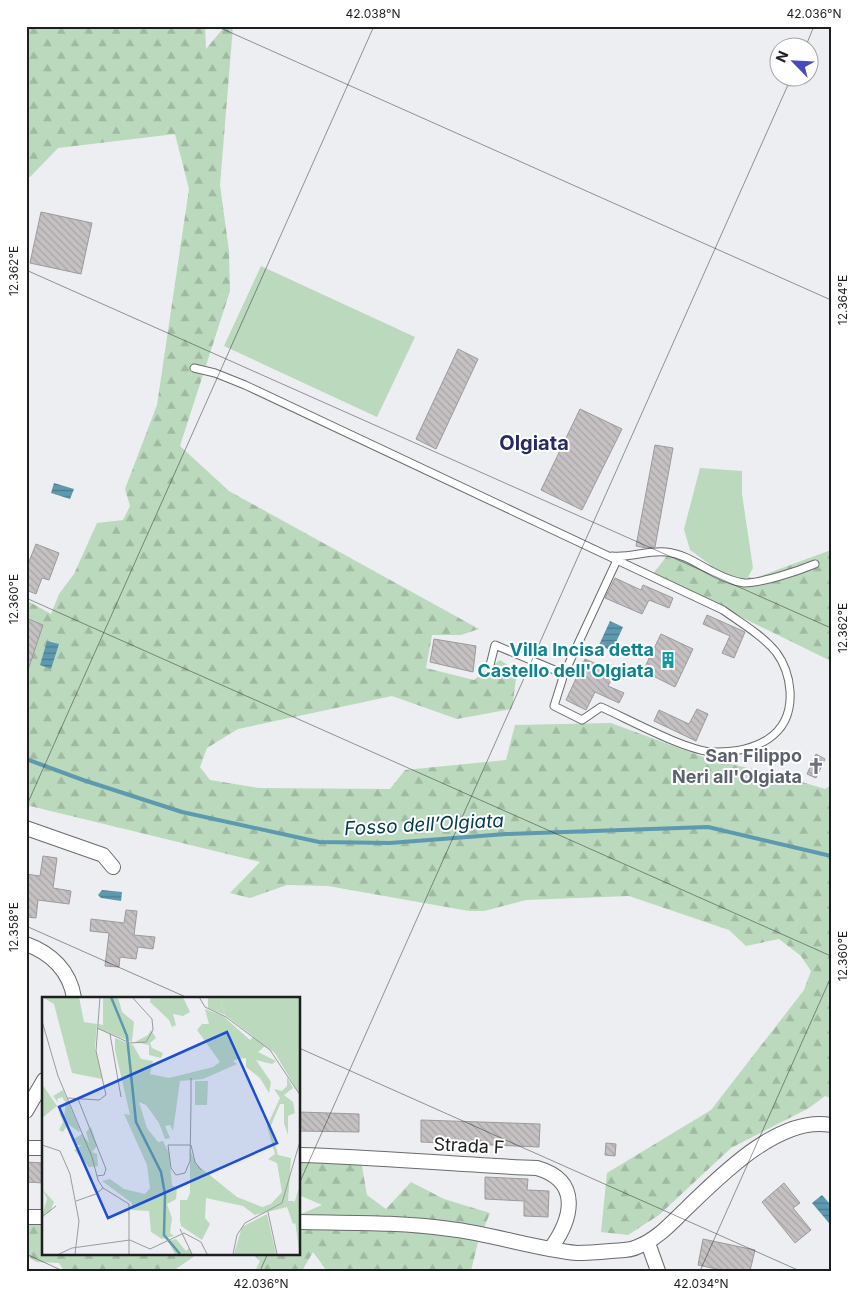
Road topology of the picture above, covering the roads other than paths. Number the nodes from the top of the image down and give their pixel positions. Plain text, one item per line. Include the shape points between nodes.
1 (194, 368) dead end
2 (607, 555) junction
3 (617, 560) junction
4 (814, 564) dead end
5 (490, 665) dead end
6 (564, 674) junction
7 (26, 828) edge
8 (113, 867) dead end
9 (26, 944) edge
10 (74, 997) edge
11 (42, 1083) edge
12 (26, 1111) edge
13 (831, 1126) edge
14 (26, 1148) edge
15 (42, 1148) edge
16 (300, 1155) edge
17 (26, 1217) edge
18 (42, 1217) edge
19 (300, 1222) edge
20 (648, 1243) junction
21 (551, 1248) junction
22 (658, 1271) edge

1 - 2 lane via 245,385
2 - 3 lane
2 - 4 lane via 621,557 665,552 743,583
3 - 6 lane
3 - 6 lane via 723,610 759,636 776,653 789,674 791,704 785,723 773,737 747,749 712,752 687,745 601,707 582,720 554,706
5 - 6 lane via 495,645
7 - 8 street via 103,855
9 - 10 street via 48,954 59,965 68,978
11 - 12 street
13 - 20 street via 803,1127 763,1143 733,1165
14 - 15 street
16 - 21 street, Strada F via 544,1170 562,1184 569,1200 564,1227
17 - 18 street
19 - 21 street via 451,1229
20 - 21 street via 628,1250 584,1253
20 - 22 street

